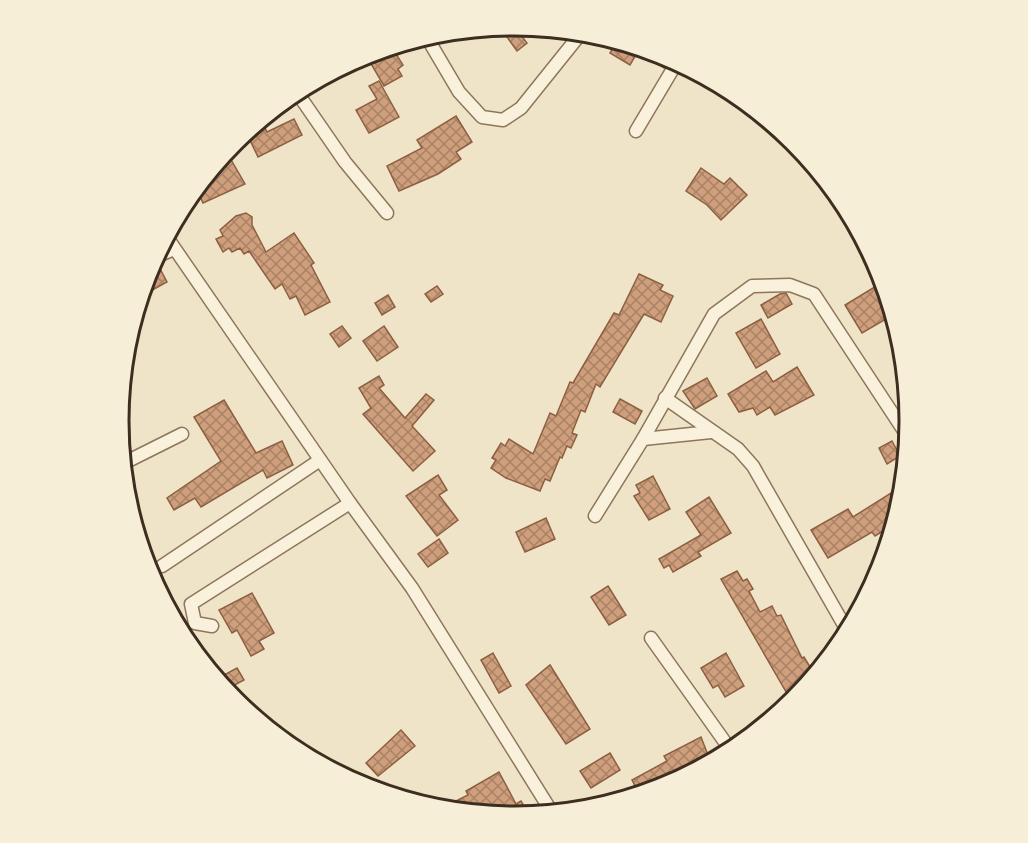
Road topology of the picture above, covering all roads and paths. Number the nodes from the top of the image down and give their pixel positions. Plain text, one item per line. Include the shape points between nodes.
1 (575, 41) edge
2 (431, 45) edge
3 (672, 70) edge
4 (302, 100) edge
5 (636, 131) dead end
6 (387, 213) dead end
7 (171, 245) edge
8 (174, 249) junction
9 (168, 252) edge
10 (665, 398) junction
11 (900, 425) edge
12 (711, 432) junction
13 (182, 434) dead end
14 (643, 439) junction
15 (131, 460) edge
16 (320, 460) junction
17 (350, 503) junction
18 (596, 516) dead end
19 (162, 566) dead end
20 (843, 623) edge
21 (212, 626) dead end
22 (651, 638) dead end
23 (726, 743) edge
24 (548, 805) edge

1 - 2 street via 521,108 503,120 482,117 459,93
3 - 5 street
4 - 6 street
7 - 8 street
8 - 9 street
8 - 16 street
10 - 11 street via 714,314 752,286 790,285 814,294
10 - 12 street
10 - 14 street
12 - 14 street
12 - 20 street via 738,449 753,466
13 - 15 street
14 - 18 street
16 - 17 street
16 - 19 street
17 - 21 street via 191,604 195,622
17 - 24 street via 412,588
22 - 23 street

